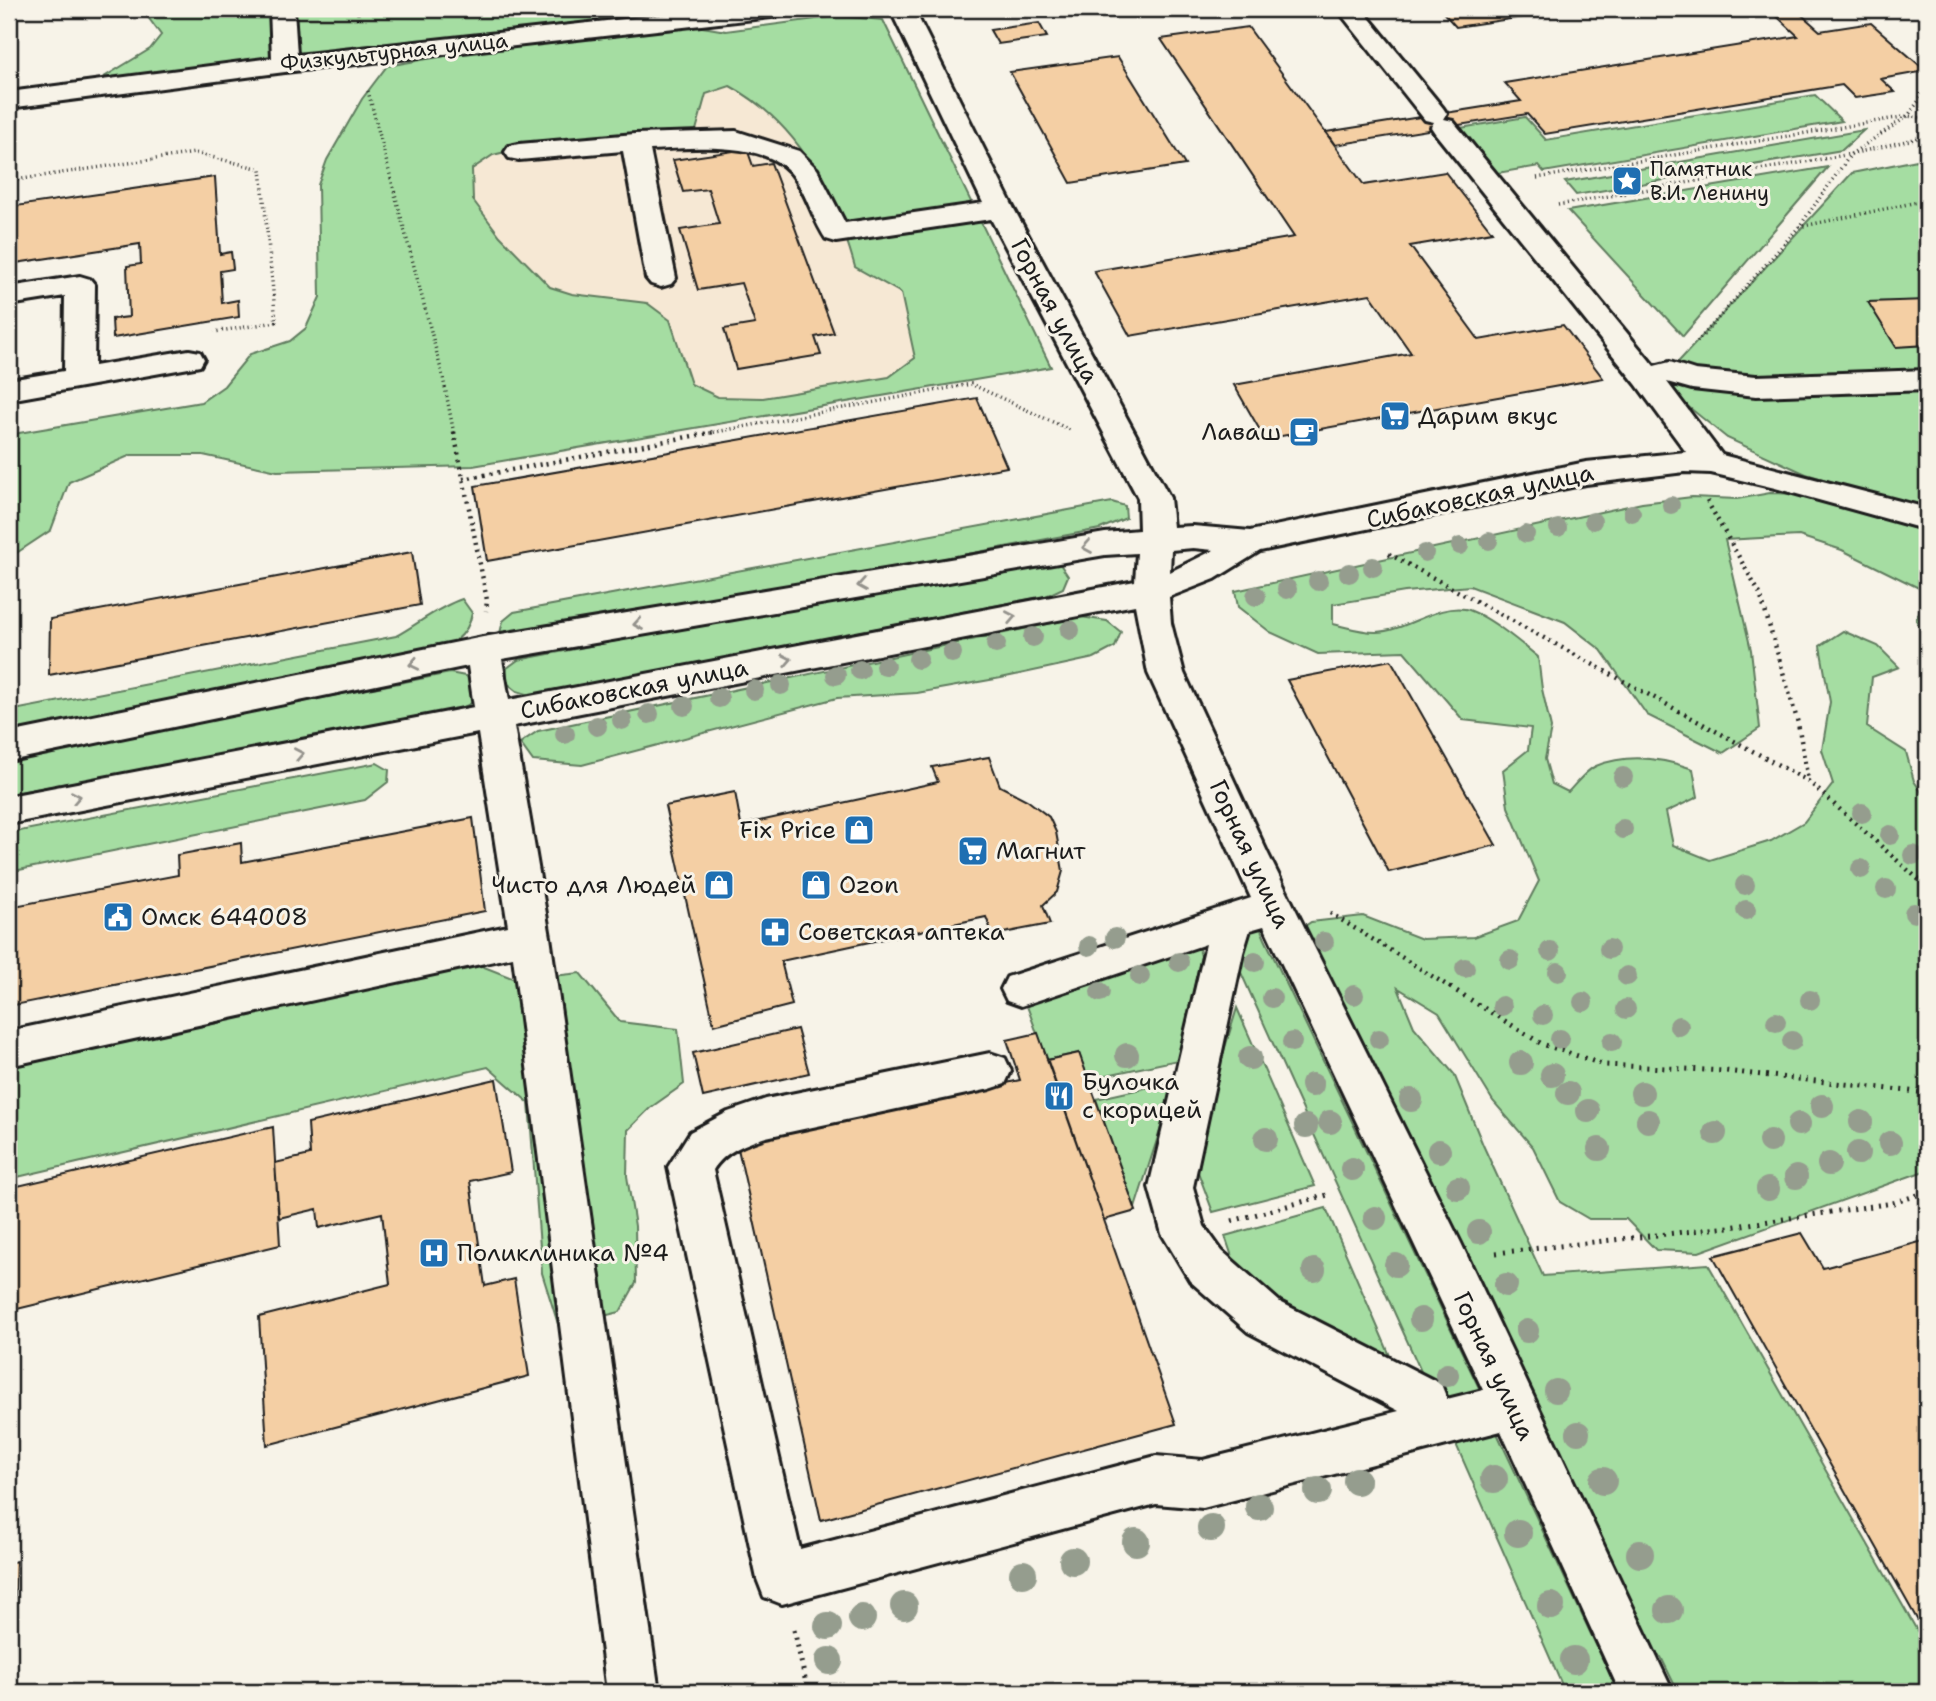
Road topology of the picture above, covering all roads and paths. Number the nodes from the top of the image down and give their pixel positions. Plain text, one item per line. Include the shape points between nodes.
1 (282, 9) edge
2 (358, 9) edge
3 (780, 9) edge
4 (902, 9) edge
5 (1349, 9) edge
6 (750, 10) edge
7 (359, 56) junction
8 (285, 64) junction
9 (1927, 89) edge
10 (9, 100) edge
11 (1908, 116) junction
12 (1927, 119) edge
13 (1927, 136) edge
14 (635, 142) junction
15 (519, 152) dead end
16 (1852, 154) junction
17 (9, 181) edge
18 (1491, 186) junction
19 (1927, 200) edge
20 (1000, 209) junction
21 (1512, 213) junction
22 (1799, 227) junction
23 (661, 278) dead end
24 (9, 296) edge
25 (211, 332) dead end
26 (189, 359) dead end
27 (1658, 375) junction
28 (79, 378) junction
29 (1927, 380) edge
30 (9, 390) edge
31 (1134, 460) junction
32 (1698, 463) junction
33 (463, 479) junction
34 (1927, 519) edge
35 (1336, 526) junction
36 (1154, 539) junction
37 (1250, 542) junction
38 (1151, 590) junction
39 (483, 650) junction
40 (495, 716) junction
41 (9, 747) edge
42 (1808, 780) junction
43 (9, 810) edge
44 (1927, 887) edge
45 (1275, 907) junction
46 (1328, 912) dead end
47 (1233, 919) junction
48 (530, 937) junction
49 (1021, 989) dead end
50 (9, 1049) edge
51 (990, 1071) dead end
52 (1927, 1093) edge
53 (1927, 1192) edge
54 (1331, 1194) dead end
55 (1184, 1234) junction
56 (1445, 1258) junction
57 (1424, 1400) dead end
58 (1512, 1406) junction
59 (782, 1578) junction
60 (633, 1692) edge
61 (808, 1692) edge
62 (1647, 1692) edge

1 - 8 street
2 - 7 path
3 - 6 street, Физкультурная улица
4 - 20 street, Горная улица
5 - 18 street
6 - 7 street, Физкультурная улица
7 - 8 street, Физкультурная улица
7 - 33 path via 443,377
8 - 10 street, Физкультурная улица
9 - 11 path
11 - 12 path
11 - 16 path
11 - 18 path
13 - 16 path
14 - 15 street
14 - 20 street via 736,139 789,157 803,169 836,233
14 - 23 street
16 - 21 path
16 - 22 path
17 - 25 path via 195,153 261,169 276,321
18 - 21 street
19 - 22 path
20 - 31 street, Горная улица
21 - 27 street
22 - 27 path
24 - 28 street via 80,285
26 - 28 street
27 - 29 street via 1756,386
27 - 32 street
28 - 30 street
31 - 33 path via 971,384
31 - 36 street, Горная улица via 1154,498
32 - 34 street
32 - 35 street, Сибаковская улица via 1586,473
32 - 42 path via 1760,594 1798,723
33 - 39 path via 487,600
35 - 37 street, Сибаковская улица
35 - 42 path
36 - 37 street, Сибаковская улица
36 - 38 street, Горная улица
36 -> 39 street, Сибаковская улица
37 - 38 street, Сибаковская улица via 1205,572
40 -> 38 street, Сибаковская улица
38 - 45 street, Горная улица via 1166,673
39 - 40 street
39 -> 41 street, Сибаковская улица
43 -> 40 street, Сибаковская улица
40 - 48 street
42 - 44 path
45 - 47 street
45 - 56 street, Горная улица
46 - 52 path via 1542,1045 1605,1065 1725,1071
47 - 49 street
47 - 55 street via 1171,1187
48 - 50 street
48 - 60 street
51 - 59 street via 766,1118 705,1145 690,1167
53 - 56 path via 1893,1203 1729,1227
54 - 55 path
55 - 57 street via 1206,1266 1264,1317
56 - 58 street, Горная улица
58 - 59 street via 1203,1484 1156,1480
58 - 62 street, Горная улица
59 - 61 path

